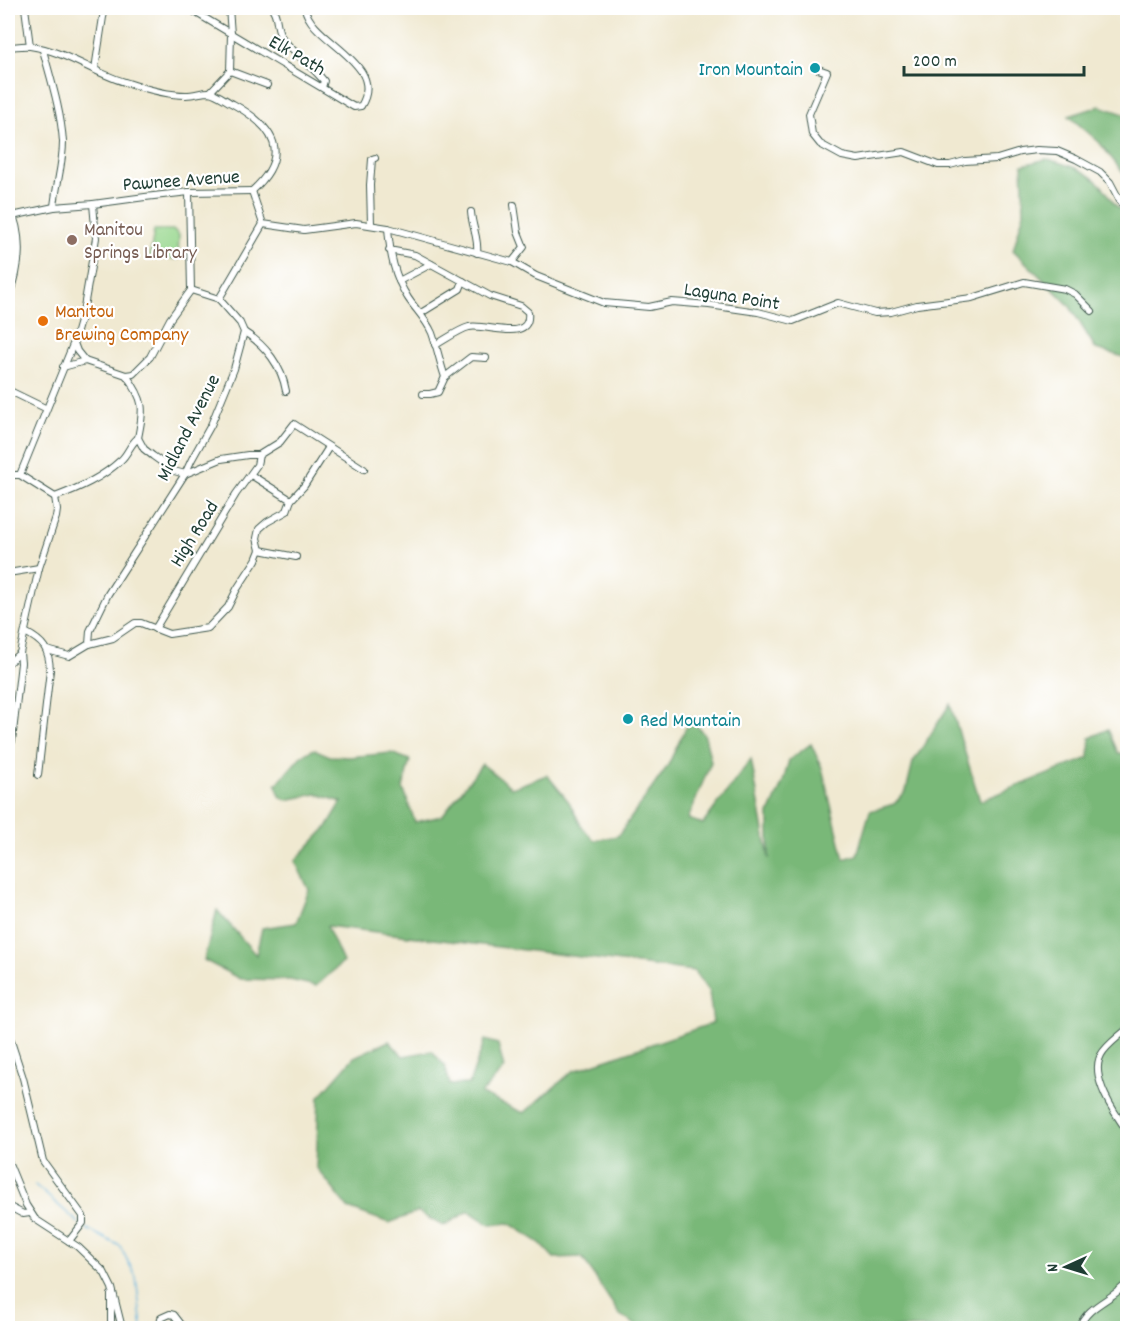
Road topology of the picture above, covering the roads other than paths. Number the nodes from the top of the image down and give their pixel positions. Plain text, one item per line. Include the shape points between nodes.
1 (25, 8) edge
2 (106, 8) edge
3 (188, 8) edge
4 (229, 8) edge
5 (272, 8) edge
6 (305, 8) edge
7 (231, 34) junction
8 (30, 46) junction
9 (8, 47) edge
10 (43, 50) junction
11 (815, 68) dead end
12 (95, 69) junction
13 (230, 71) junction
14 (267, 85) dead end
15 (322, 87) junction
16 (210, 92) junction
17 (375, 158) dead end
18 (252, 191) junction
19 (189, 192) junction
20 (93, 204) junction
21 (8, 205) edge
22 (514, 205) dead end
23 (1128, 205) edge
24 (54, 207) junction
25 (471, 212) dead end
26 (12, 216) junction
27 (263, 224) junction
28 (371, 224) junction
29 (388, 228) junction
30 (389, 250) junction
31 (477, 253) junction
32 (512, 262) junction
33 (431, 264) junction
34 (399, 281) junction
35 (463, 281) junction
36 (191, 291) junction
37 (8, 299) edge
38 (219, 299) junction
39 (1092, 311) dead end
40 (421, 313) junction
41 (244, 332) junction
42 (74, 342) junction
43 (435, 345) junction
44 (486, 358) dead end
45 (85, 361) junction
46 (63, 367) junction
47 (126, 375) junction
48 (445, 377) junction
49 (8, 390) edge
50 (286, 391) dead end
51 (423, 394) dead end
52 (45, 408) junction
53 (138, 438) junction
54 (329, 447) junction
55 (259, 455) junction
56 (364, 469) dead end
57 (185, 474) junction
58 (8, 475) edge
59 (20, 475) junction
60 (251, 475) junction
61 (55, 497) junction
62 (291, 500) junction
63 (260, 550) junction
64 (297, 557) dead end
65 (39, 568) junction
66 (8, 573) edge
67 (155, 629) junction
68 (25, 632) junction
69 (89, 644) junction
70 (47, 650) junction
71 (20, 653) junction
72 (8, 663) edge
73 (12, 741) dead end
74 (38, 775) dead end
75 (1128, 1028) edge
76 (8, 1032) edge
77 (1128, 1132) edge
78 (8, 1161) edge
79 (8, 1206) edge
80 (30, 1213) junction
81 (69, 1241) junction
82 (1128, 1282) edge
83 (112, 1288) junction
84 (111, 1329) edge
85 (122, 1329) edge
86 (159, 1329) edge
87 (184, 1329) edge
88 (1079, 1329) edge

1 - 8 street
2 - 12 street
3 - 7 street, Elk Path
4 - 7 street
5 - 15 street via 281,38 319,74 324,81
6 - 15 street, Elk Path via 312,24 359,69 366,83 366,97 354,108
7 - 13 street
7 - 15 street, Elk Path
8 - 9 street
8 - 10 street
10 - 12 street
10 - 24 street via 63,142
11 - 23 street via 826,72 809,114 812,134 820,144 842,156 858,159 904,152 938,165 950,165 1020,152 1057,151 1100,172 1121,203
12 - 16 street via 112,79 147,89 186,95
13 - 14 street
13 - 16 street
16 - 18 street via 249,113 275,142 275,158 267,178
17 - 28 street via 370,185
18 - 19 street, Pawnee Avenue
18 - 27 street, Pawnee Avenue
19 - 20 street, Pawnee Avenue
19 - 36 street
20 - 24 street, Pawnee Avenue
20 - 42 street via 96,238
21 - 26 main road
22 - 32 street via 524,247
24 - 26 street, Pawnee Avenue
25 - 31 street
26 - 37 main road via 19,249
27 - 28 street via 304,230
27 - 38 street
28 - 29 street
29 - 30 street
29 - 31 street
30 - 33 street via 415,255
30 - 34 street
31 - 32 street
32 - 39 street, Laguna Point via 536,276 604,303 649,307 672,302 709,305 793,321 838,303 875,313 891,312 972,298 1024,282 1065,289
33 - 34 street
33 - 35 street
34 - 40 street
35 - 40 street via 460,289
35 - 43 street via 490,296 521,306 528,312 529,320 518,330 470,327
36 - 38 street
36 - 47 street via 170,318 150,357 133,374
38 - 41 street
40 - 43 street
41 - 50 street via 270,355
41 - 57 street, Midland Avenue via 225,394
42 - 45 street
42 - 46 street
43 - 48 street
44 - 48 street via 471,357
45 - 46 street
45 - 47 street
46 - 52 street
47 - 53 street via 142,404
48 - 51 street via 438,392
49 - 52 street
52 - 59 street
53 - 57 street via 153,456
53 - 61 street via 112,468
54 - 55 street via 294,424 280,442
54 - 56 street
54 - 62 street
55 - 57 street via 221,459
55 - 60 street, High Road
57 - 69 street, Midland Avenue via 108,594 90,630
58 - 59 street
59 - 61 street
60 - 62 street
60 - 67 street, High Road
61 - 65 street via 56,517
62 - 63 street via 287,511 259,529
63 - 64 street
63 - 67 street via 228,607 208,628 176,634
65 - 66 street
65 - 68 street
67 - 69 street via 135,623 113,638
68 - 70 street
68 - 71 street
69 - 70 street via 69,656
70 - 74 street via 50,670
71 - 72 street
71 - 73 street
75 - 77 street via 1101,1054 1098,1064 1105,1094
76 - 81 street via 43,1161 80,1210 83,1223
78 - 80 street
79 - 80 street via 23,1214
80 - 81 street
81 - 83 street via 104,1272
82 - 88 street via 1090,1311
83 - 84 street
83 - 85 street
86 - 87 street via 161,1318 170,1314

